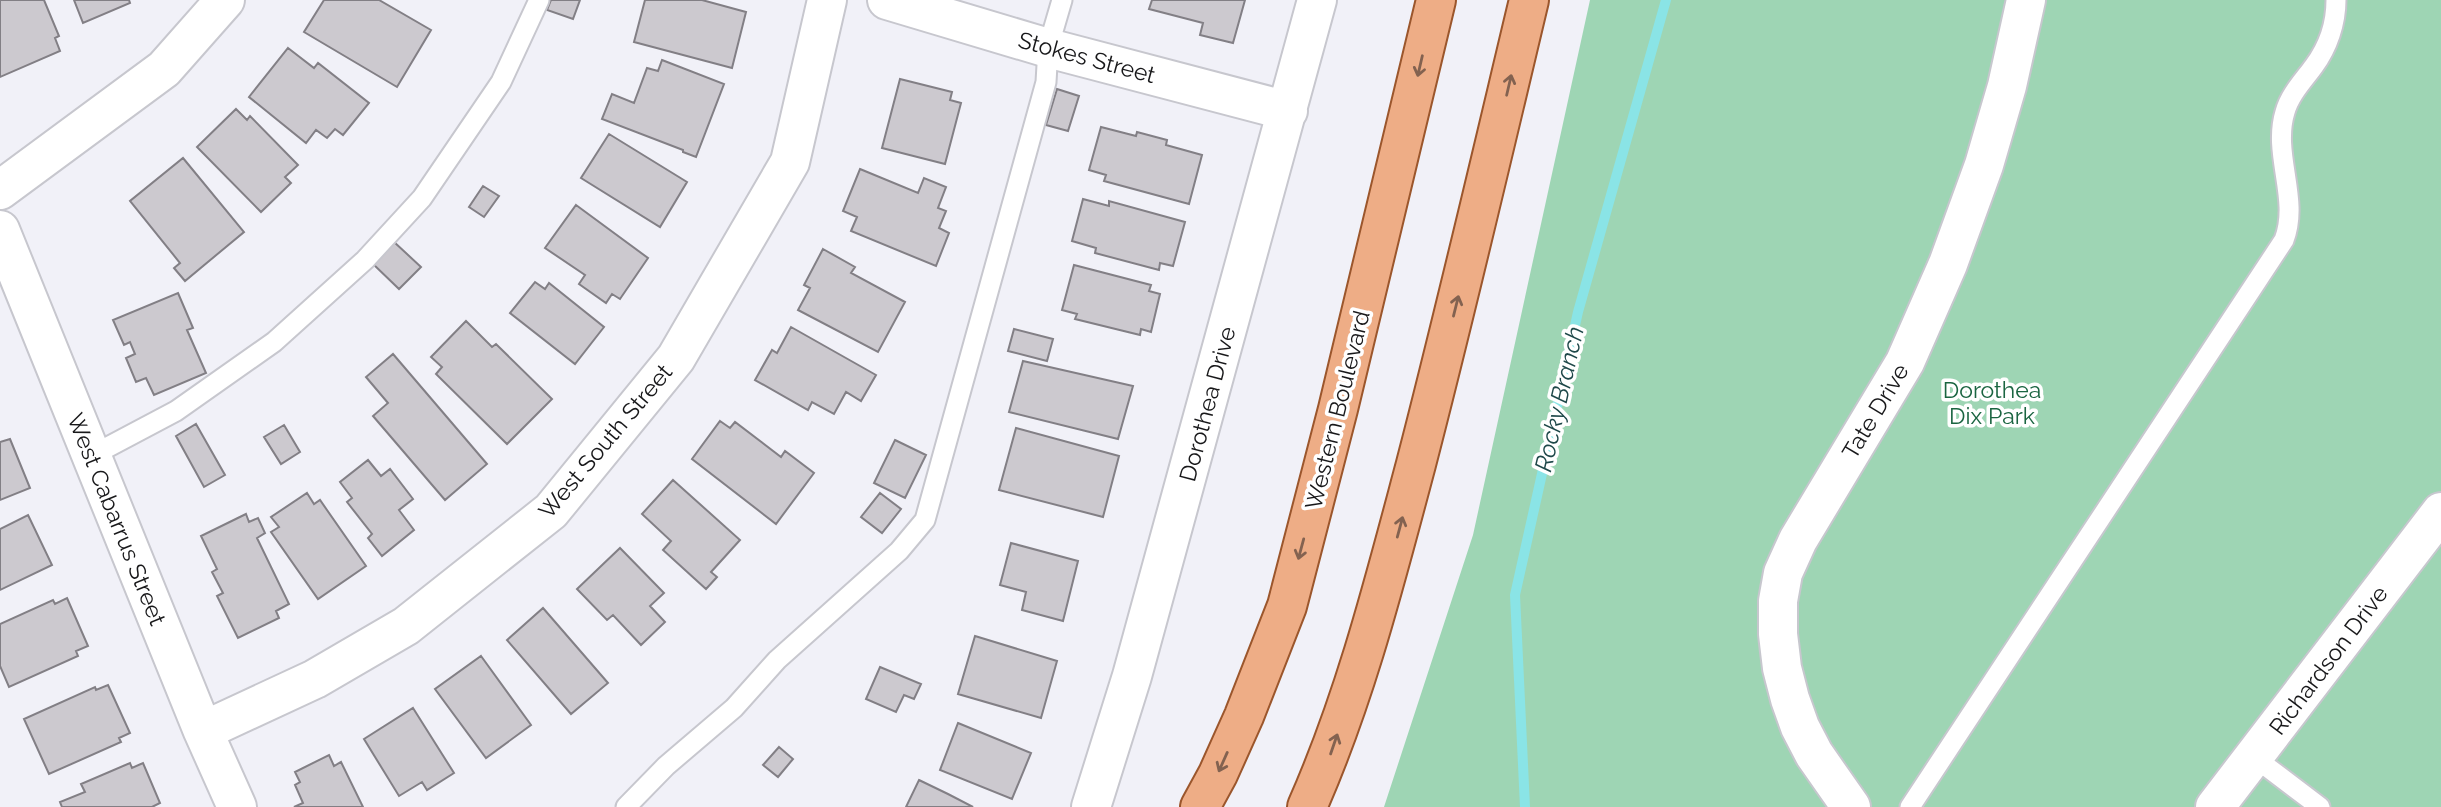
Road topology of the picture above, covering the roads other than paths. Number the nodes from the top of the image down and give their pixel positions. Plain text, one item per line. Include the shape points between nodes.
1 (225, 0) edge
2 (540, 0) edge
3 (827, 0) edge
4 (887, 0) edge
5 (1062, 0) edge
6 (1317, 0) edge
7 (1436, 0) edge
8 (1529, 0) edge
9 (2026, 0) edge
10 (2336, 0) edge
11 (1048, 48) junction
12 (1288, 111) junction
13 (0, 190) edge
14 (0, 230) edge
15 (91, 456) junction
16 (2441, 512) edge
17 (203, 731) junction
18 (2254, 757) junction
19 (237, 807) edge
20 (626, 807) edge
21 (1091, 807) edge
22 (1200, 807) edge
23 (1307, 807) edge
24 (1852, 807) edge
25 (1910, 807) edge
26 (2215, 807) edge
27 (2320, 807) edge

1 - 13 street via 164,69
2 - 15 lane via 501,82 422,198 365,260 274,342 176,411
3 - 17 street, West South Street via 790,162 676,358 551,511 406,626 315,679
4 - 11 street, Stokes Street
5 - 11 lane
6 - 12 street, Dorothea Drive
7 -> 22 main road, Western Boulevard via 1287,606 1244,716
23 -> 8 main road via 1331,752 1375,620 1445,354
9 - 24 street, Tate Drive via 1984,165 1948,264 1905,362 1798,540 1783,573 1778,634 1790,699 1814,754
10 - 25 lane via 2328,42 2286,110 2282,150 2290,226 2284,240
11 - 12 street, Stokes Street
11 - 20 lane via 1045,82 925,520 899,551 777,660 734,708
12 - 21 street, Dorothea Drive via 1132,676
14 - 15 street, West Cabarrus Street
15 - 17 street, West Cabarrus Street
16 - 18 street, Richardson Drive
17 - 19 street, West Cabarrus Street
18 - 26 street, Richardson Drive
18 - 27 lane

